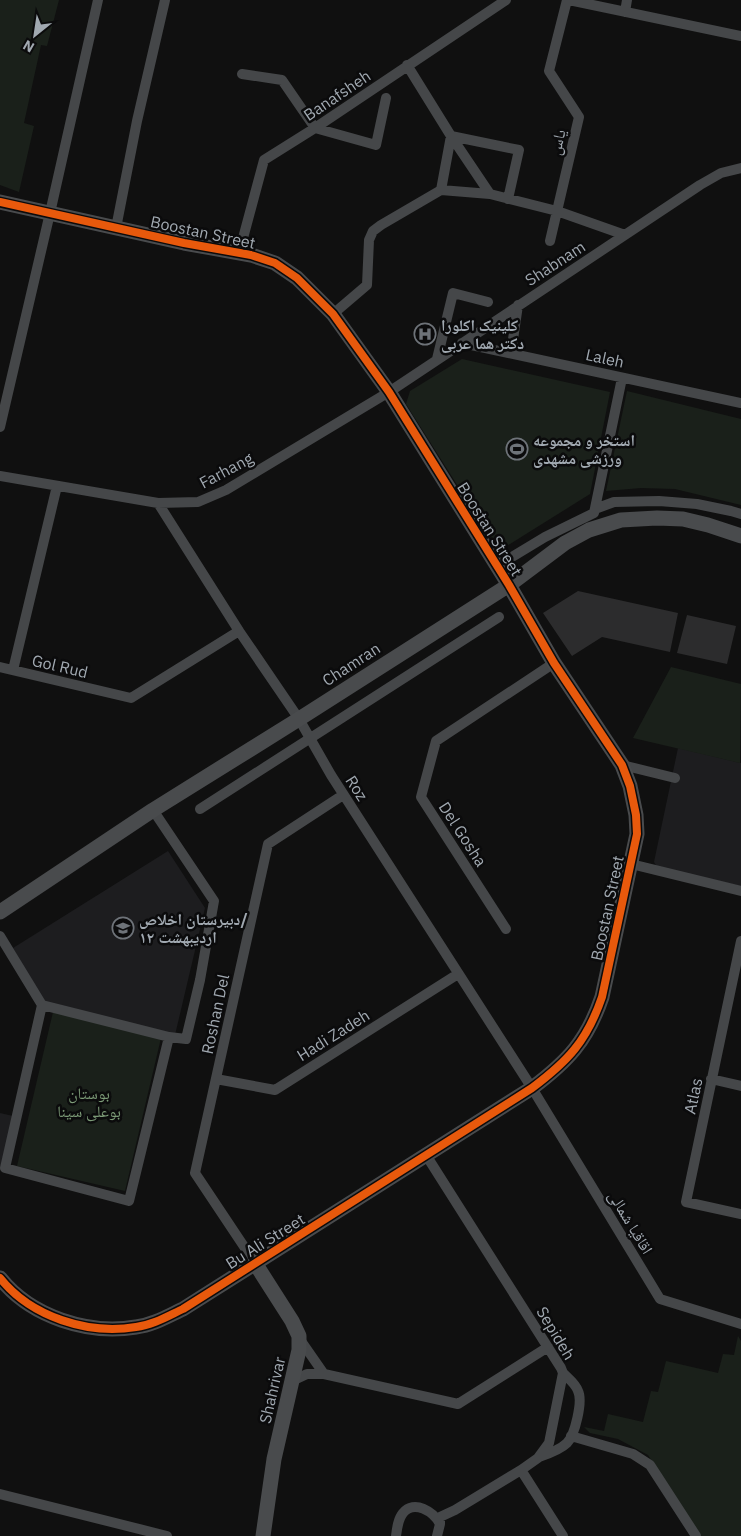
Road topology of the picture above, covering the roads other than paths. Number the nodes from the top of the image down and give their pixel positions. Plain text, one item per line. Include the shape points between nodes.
1 (98, 0) edge
2 (165, 0) edge
3 (506, 0) edge
4 (568, 0) edge
5 (628, 0) edge
6 (625, 12) junction
7 (741, 36) edge
8 (407, 65) junction
9 (242, 74) dead end
10 (386, 98) dead end
11 (315, 128) junction
12 (451, 136) junction
13 (741, 168) edge
14 (442, 190) junction
15 (490, 194) junction
16 (508, 199) junction
17 (0, 202) edge
18 (557, 211) junction
19 (50, 213) junction
20 (116, 228) junction
21 (625, 235) junction
22 (550, 241) dead end
23 (239, 253) junction
24 (488, 302) dead end
25 (518, 305) junction
26 (333, 314) junction
27 (462, 343) junction
28 (510, 353) junction
29 (437, 359) junction
30 (622, 378) junction
31 (389, 392) junction
32 (741, 403) edge
33 (0, 427) edge
34 (0, 476) edge
35 (57, 486) junction
36 (158, 503) junction
37 (595, 509) junction
38 (741, 514) edge
39 (741, 536) edge
40 (497, 566) junction
41 (509, 585) junction
42 (499, 617) dead end
43 (239, 631) junction
44 (554, 663) junction
45 (0, 667) edge
46 (13, 670) junction
47 (299, 719) junction
48 (310, 738) junction
49 (622, 765) junction
50 (675, 778) dead end
51 (343, 794) junction
52 (200, 809) dead end
53 (154, 810) junction
54 (631, 864) junction
55 (741, 891) edge
56 (0, 912) edge
57 (506, 929) dead end
58 (0, 936) edge
59 (741, 940) edge
60 (458, 974) junction
61 (42, 1006) junction
62 (169, 1037) junction
63 (216, 1079) junction
64 (712, 1079) junction
65 (741, 1086) edge
66 (532, 1088) junction
67 (426, 1155) junction
68 (741, 1214) edge
69 (255, 1263) junction
70 (0, 1278) edge
71 (741, 1324) edge
72 (298, 1336) junction
73 (548, 1347) junction
74 (563, 1373) junction
75 (324, 1374) junction
76 (292, 1381) junction
77 (571, 1436) junction
78 (538, 1458) junction
79 (521, 1470) junction
80 (0, 1494) edge
81 (440, 1524) junction
82 (167, 1536) edge
83 (263, 1536) edge
84 (396, 1536) edge
85 (437, 1536) edge
86 (563, 1536) edge
87 (696, 1536) edge

1 - 19 street
2 - 20 street
3 - 8 street, Banafsheh
4 - 6 street
4 - 18 street, یاس via 550,71 579,117
5 - 6 street
6 - 7 street
8 - 11 street, Banafsheh
8 - 12 street
9 - 11 street via 282,80
10 - 11 street via 376,145
11 - 23 street, Banafsheh via 264,160
12 - 14 street
12 - 15 street
12 - 16 street via 519,150
13 - 21 street, Shabnam via 700,185
14 - 15 street
14 - 26 street via 373,231 369,240 367,286
15 - 16 street
16 - 18 street
17 - 19 street, Boostan Street
18 - 21 street
18 - 22 street, یاس
19 - 20 street, Boostan Street
19 - 33 street
20 - 23 street, Boostan Street
21 - 25 street, Shabnam
23 - 26 street, Boostan Street via 275,263 297,278
24 - 29 street via 453,293
25 - 27 street, Shabnam
25 - 28 street
26 - 31 street, Boostan Street
27 - 28 street, Laleh
27 - 29 street, Shabnam
28 - 30 street, Laleh
29 - 31 street, Shabnam
30 - 32 street, Laleh
30 - 37 street
31 - 36 street, Farhang via 226,490 198,502
31 - 40 street, Boostan Street
34 - 35 street, Farhang
35 - 36 street, Farhang
35 - 46 street, Gol Rud
36 - 43 street, Roz
37 - 38 street via 614,502 659,502 697,504
37 - 40 street via 594,513 544,537
39 - 41 street, Chamran via 683,520 621,520 589,530 565,543
40 - 41 street, Boostan Street
41 - 44 street, Boostan Street
41 - 47 street, Chamran
42 - 48 street
43 - 46 street, Gol Rud via 131,698
43 - 47 street, Roz
44 - 49 street, Boostan Street
44 - 57 street, Del Gosha via 436,741 421,798
45 - 46 street
47 - 48 street, Roz
47 - 53 street, Chamran
48 - 51 street, Roz
48 - 52 street
49 - 50 street
49 - 54 street, Boostan Street via 636,815 637,834
51 - 60 street, Roz
51 - 63 street, Roshan Del via 268,844
53 - 56 street, Chamran
53 - 62 street via 214,901 186,1039
54 - 55 street
54 - 66 street, Boostan Street via 595,1018 569,1058
58 - 61 street
59 - 64 street, Atlas
60 - 63 street, Hadi Zadeh via 275,1090
60 - 66 street, Roz
61 - 62 street
61 - 62 street via 5,1168 129,1201
63 - 69 street, Roshan Del via 195,1173
64 - 65 street
64 - 68 street, Atlas via 686,1202
66 - 67 street, Bu Ali Street
66 - 71 street, اقاقیا شمالی via 660,1299
67 - 69 street, Bu Ali Street
67 - 73 street, Sepideh
69 - 70 street, Bu Ali Street via 159,1321 116,1329 81,1325 54,1317 34,1308
69 - 72 street, Shahrivar
72 - 75 street
72 - 76 street, Shahrivar via 299,1350
73 - 74 street, Sepideh
73 - 75 street via 458,1404
74 - 77 street via 580,1396
74 - 78 street, Sepideh via 549,1443
75 - 76 street via 307,1374
76 - 83 street, Shahrivar via 274,1459
77 - 78 street via 567,1443
77 - 87 street via 633,1454 650,1465
78 - 79 street, Sepideh
79 - 81 street, Sepideh via 440,1517
79 - 86 street
80 - 82 street
81 - 84 street via 430,1511 411,1508 398,1522
81 - 85 street

